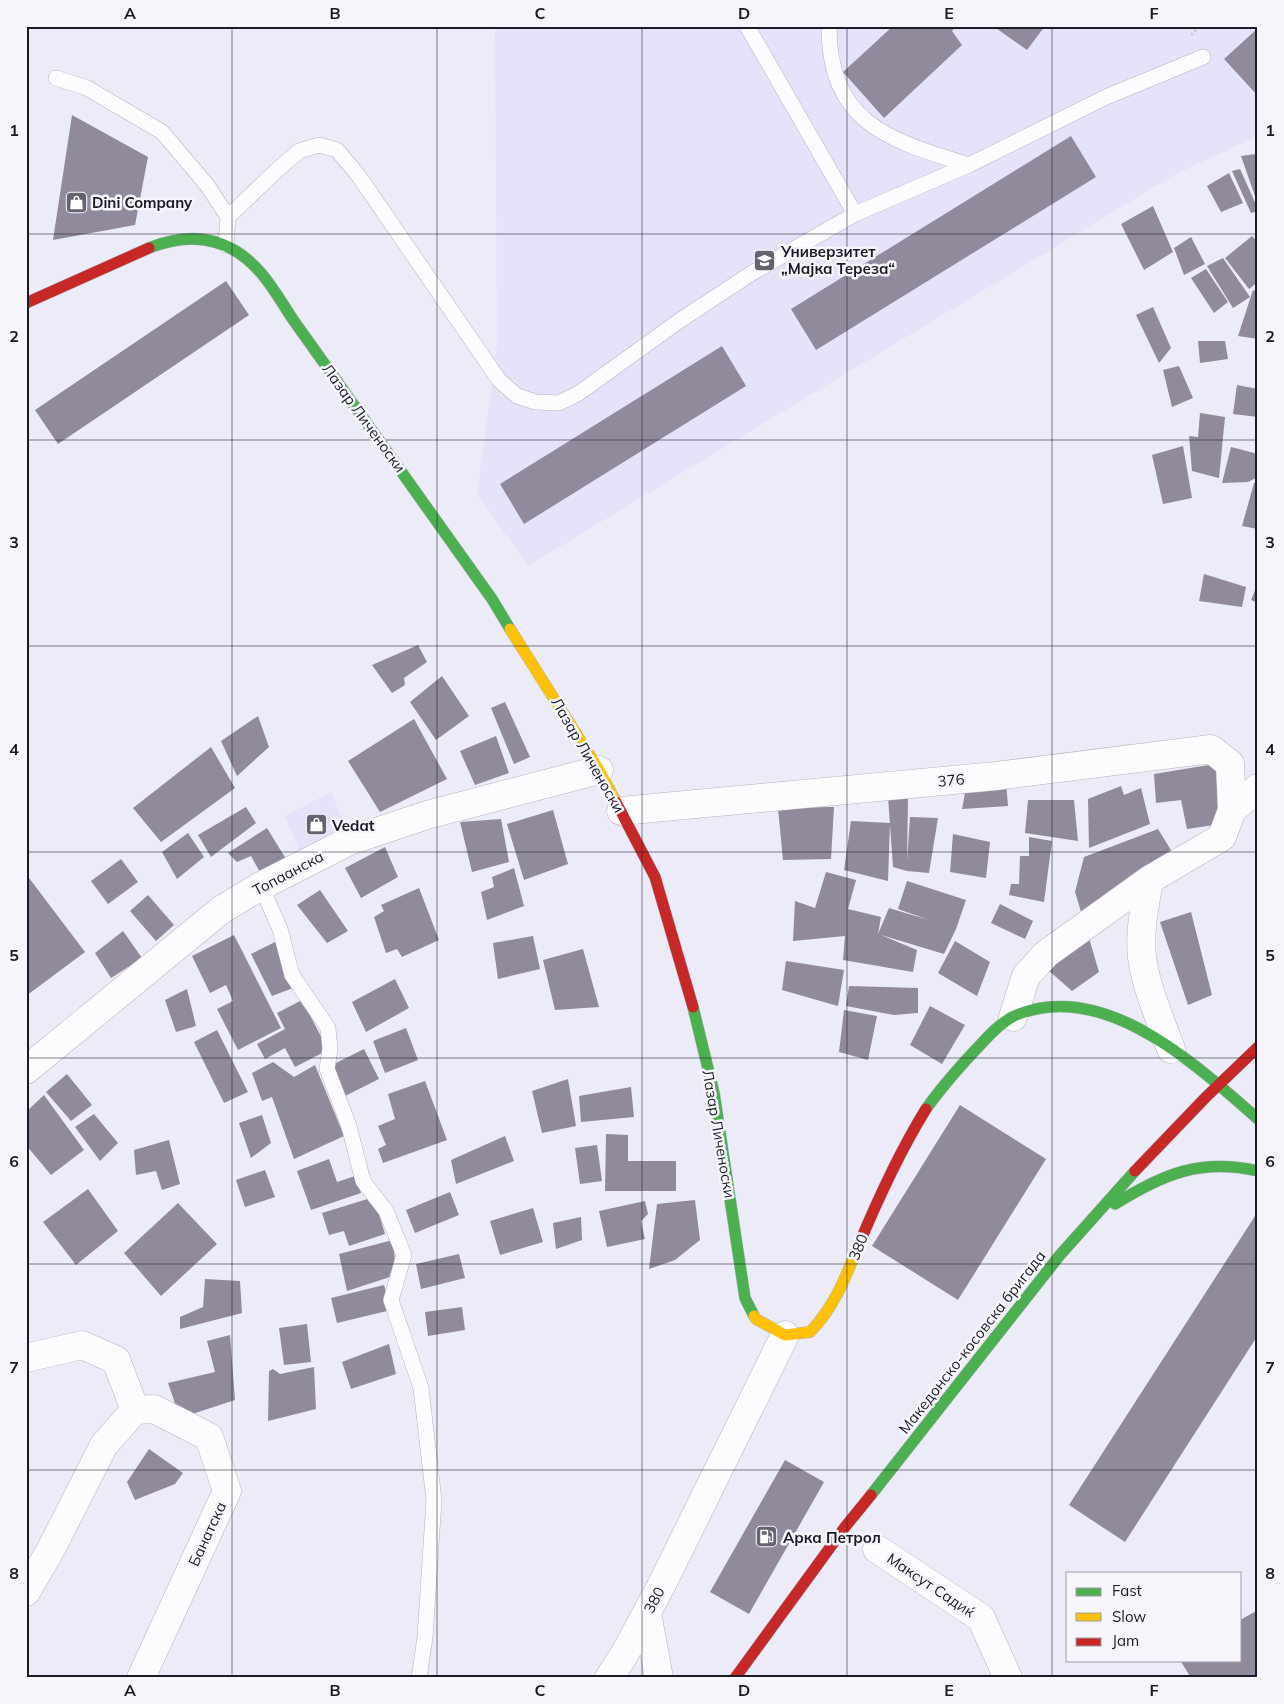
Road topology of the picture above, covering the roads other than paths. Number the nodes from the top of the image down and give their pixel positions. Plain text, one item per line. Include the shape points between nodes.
1 (747, 26) edge
2 (829, 26) edge
3 (1203, 57) dead end
4 (56, 78) dead end
5 (969, 165) junction
6 (855, 214) junction
7 (228, 217) junction
8 (226, 245) junction
9 (26, 303) edge
10 (599, 770) junction
11 (1258, 788) edge
12 (1232, 810) junction
13 (620, 811) junction
14 (1149, 880) junction
15 (261, 886) junction
16 (1013, 1017) junction
17 (1258, 1047) edge
18 (1171, 1048) junction
19 (26, 1070) edge
20 (1218, 1084) junction
21 (1258, 1119) edge
22 (1258, 1171) edge
23 (1087, 1223) junction
24 (785, 1335) junction
25 (26, 1358) edge
26 (135, 1410) junction
27 (877, 1548) dead end
28 (26, 1592) edge
29 (647, 1612) junction
30 (141, 1678) edge
31 (419, 1678) edge
32 (609, 1678) edge
33 (659, 1678) edge
34 (735, 1678) edge
35 (1008, 1678) edge

1 - 6 lane
2 - 5 lane via 837,82 850,106 861,117 903,142
3 - 5 lane via 1106,97
4 - 7 lane via 87,88 162,132 207,185
5 - 6 lane
6 - 7 lane via 752,273 579,393 559,403 536,402 516,396 499,380 358,175 337,150 319,145 299,151
7 - 8 lane
8 - 9 street, Лазар Личеноски via 198,238 167,242
8 - 10 street, Лазар Личеноски via 250,261 263,275 492,599
10 - 13 street, Лазар Личеноски
10 - 15 street, Топаанска via 427,815 349,841
11 - 12 street, 376
12 - 13 street, 376 via 1230,764 1211,749 996,776
12 - 14 street, 376 via 1222,837
13 - 24 street, Лазар Личеноски via 655,877 687,982 714,1093 745,1298 756,1319
14 - 16 street, 376 via 1046,954 1026,976
14 - 18 street via 1142,923 1142,955 1147,982
15 - 19 street, Топаанска via 221,910
15 - 31 lane via 280,929 292,975 328,1028 330,1049 327,1069 348,1126 363,1182 386,1211 404,1255 391,1300 421,1388 434,1500 425,1637
16 - 18 street, 380 via 1053,1007 1103,1012
16 - 24 street, 380 via 960,1065 932,1099 890,1173 826,1313 810,1332
17 - 20 street, Македонско-косовска бригада
18 - 20 street, 380
20 - 21 street, 380
20 - 23 street, Македонско-косовска бригада
22 - 23 street via 1222,1164 1181,1171 1125,1198
23 - 34 street, Македонско-косовска бригада via 845,1527
24 - 29 street, 380
25 - 26 street via 82,1344 116,1360
26 - 28 street via 104,1445
26 - 30 street, Банатска via 154,1410 209,1437 227,1490
27 - 35 street, Максут Садиќ via 981,1618
29 - 32 street, 380
29 - 33 street

